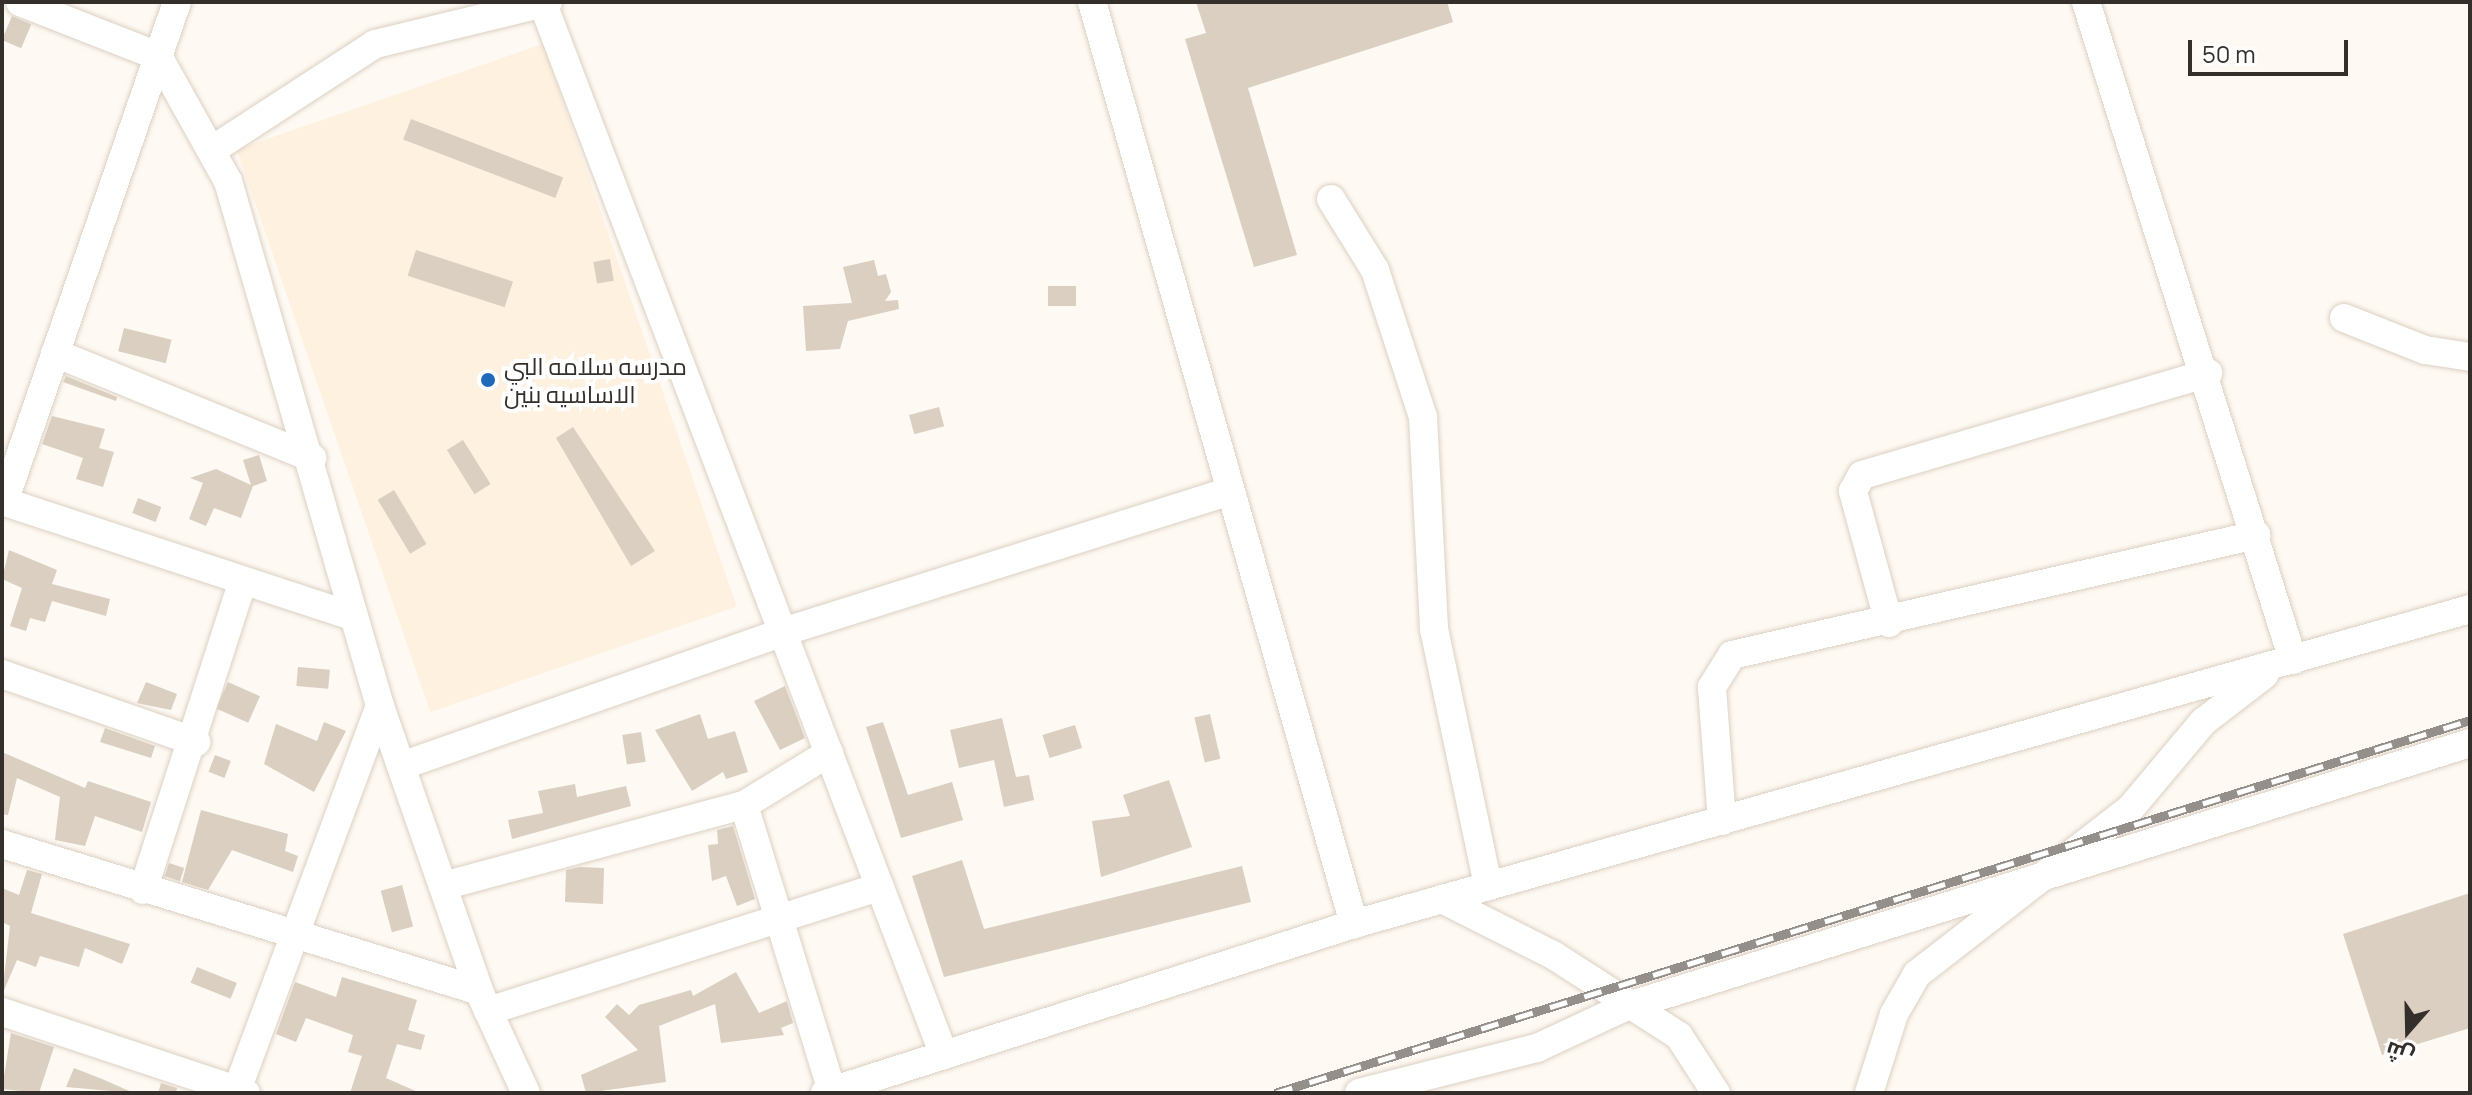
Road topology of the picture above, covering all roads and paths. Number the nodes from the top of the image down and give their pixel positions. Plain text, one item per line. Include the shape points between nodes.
1 (20, 2) edge
2 (177, 2) edge
3 (1092, 2) edge
4 (2086, 2) edge
5 (546, 3) edge
6 (494, 6) edge
7 (158, 56) junction
8 (212, 150) junction
9 (1331, 199) dead end
10 (2344, 318) dead end
11 (55, 353) junction
12 (2470, 357) edge
13 (2208, 373) junction
14 (312, 458) junction
15 (1229, 491) junction
16 (3, 502) edge
17 (2256, 535) junction
18 (242, 583) junction
19 (2470, 609) edge
20 (351, 616) junction
21 (1889, 623) junction
22 (783, 632) junction
23 (2286, 662) junction
24 (2, 674) edge
25 (380, 706) junction
26 (196, 742) junction
27 (2470, 743) edge
28 (829, 753) junction
29 (401, 766) junction
30 (744, 805) junction
31 (1722, 821) junction
32 (2, 844) edge
33 (2055, 872) junction
34 (443, 886) junction
35 (1488, 886) junction
36 (880, 887) junction
37 (143, 890) junction
38 (1442, 899) junction
39 (777, 919) junction
40 (1354, 924) junction
41 (294, 939) junction
42 (483, 1001) junction
43 (1625, 1007) junction
44 (2, 1012) edge
45 (944, 1055) junction
46 (242, 1091) edge
47 (829, 1092) edge
48 (526, 1093) edge
49 (1359, 1093) edge
50 (1716, 1093) edge
51 (1869, 1093) edge

1 - 7 street
2 - 7 street
3 - 15 street
4 - 13 street
5 - 6 street
5 - 22 street
6 - 8 street via 375,44
7 - 8 street
7 - 11 street
8 - 14 street
9 - 35 street via 1375,270 1421,406 1430,456 1436,643
10 - 12 street via 2425,350
11 - 14 street
11 - 16 street
13 - 17 street
13 - 21 street via 1862,475 1853,491
14 - 20 street
15 - 22 street
15 - 40 street
16 - 18 street
17 - 21 street
17 - 23 street
18 - 20 street
18 - 26 street
19 - 23 street
20 - 25 street
21 - 31 street via 1746,649 1720,666 1712,687
22 - 28 street
22 - 29 street
23 - 31 street
23 - 33 street via 2203,722 2157,784
24 - 26 street
25 - 29 street
25 - 41 street
26 - 37 street
27 - 33 street
28 - 30 street
28 - 36 street
29 - 34 street
30 - 34 street
30 - 39 street
31 - 35 street
32 - 37 street
33 - 43 street
33 - 51 street via 1917,974 1894,1014
34 - 42 street
35 - 38 street
36 - 39 street
36 - 45 street
37 - 41 street
38 - 40 street
38 - 43 street via 1553,955
39 - 42 street
39 - 47 street
40 - 45 street
41 - 42 street
41 - 46 street
42 - 48 street
43 - 49 street via 1537,1048
43 - 50 street via 1695,1051
44 - 46 street
45 - 47 street

